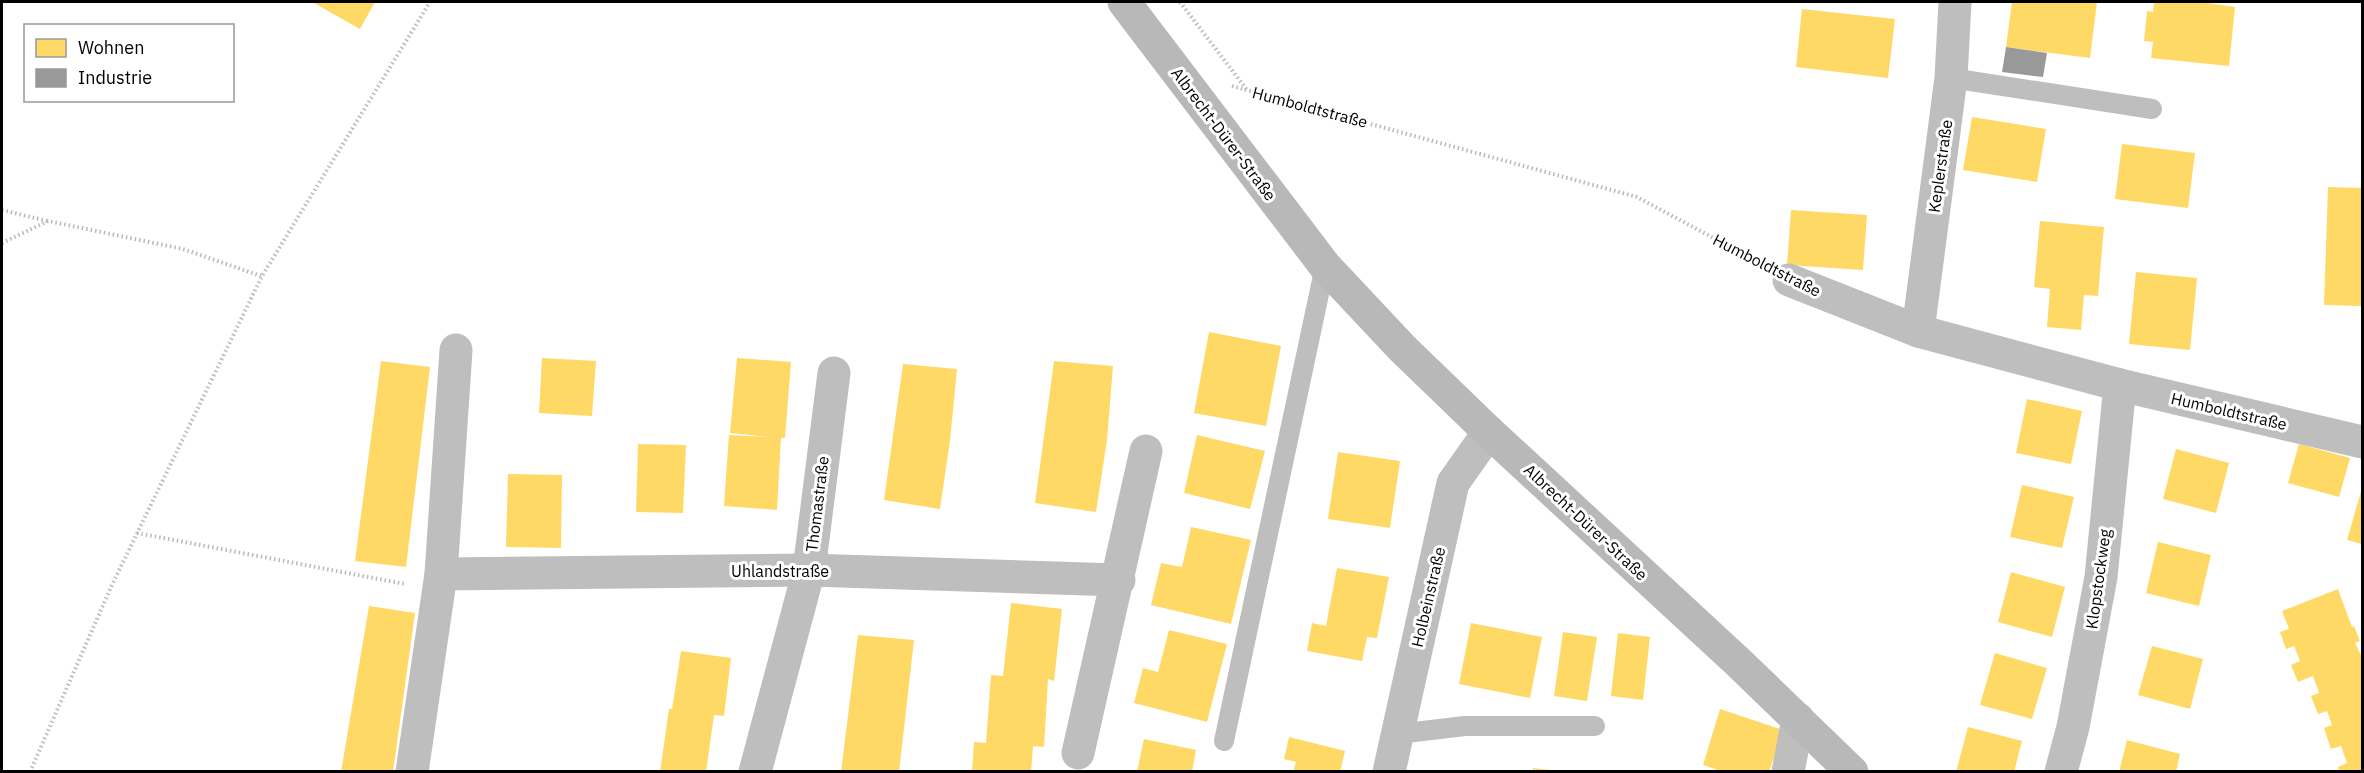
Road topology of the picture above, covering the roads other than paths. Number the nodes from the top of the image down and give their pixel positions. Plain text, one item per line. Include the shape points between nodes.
1 (1124, 2) edge
2 (1955, 2) edge
3 (1951, 78) junction
4 (2152, 109) dead end
5 (1324, 266) junction
6 (1789, 280) road end
7 (1918, 331) junction
8 (456, 350) dead end
9 (834, 373) dead end
10 (2120, 385) junction
11 (1489, 432) junction
12 (2362, 442) edge
13 (1146, 451) dead end
14 (809, 570) junction
15 (441, 574) junction
16 (1119, 580) junction
17 (1798, 719) junction
18 (1595, 726) dead end
19 (1397, 734) junction
20 (1224, 741) dead end
21 (1078, 753) dead end
22 (412, 771) edge
23 (755, 771) edge
24 (1389, 771) edge
25 (1788, 771) edge
26 (1852, 771) edge
27 (2061, 771) edge

1 - 5 street, Albrecht-Dürer-Straße
2 - 3 street, Keplerstraße
3 - 4 lane
3 - 7 street, Keplerstraße
5 - 11 street, Albrecht-Dürer-Straße
5 - 20 lane
6 - 7 street, Humboldtstraße
7 - 10 street, Humboldtstraße
8 - 15 street
9 - 14 street, Thomastraße
10 - 12 street, Humboldtstraße
10 - 27 street, Klopstockweg via 2101,577 2073,728
11 - 17 street, Albrecht-Dürer-Straße
11 - 19 street, Holbeinstraße via 1453,483
13 - 16 street
14 - 15 street, Uhlandstraße
14 - 16 street, Uhlandstraße
14 - 23 street, Thomastraße
15 - 22 street
16 - 21 street
17 - 25 street
17 - 26 street, Albrecht-Dürer-Straße
18 - 19 lane via 1465,726
19 - 24 street, Holbeinstraße

